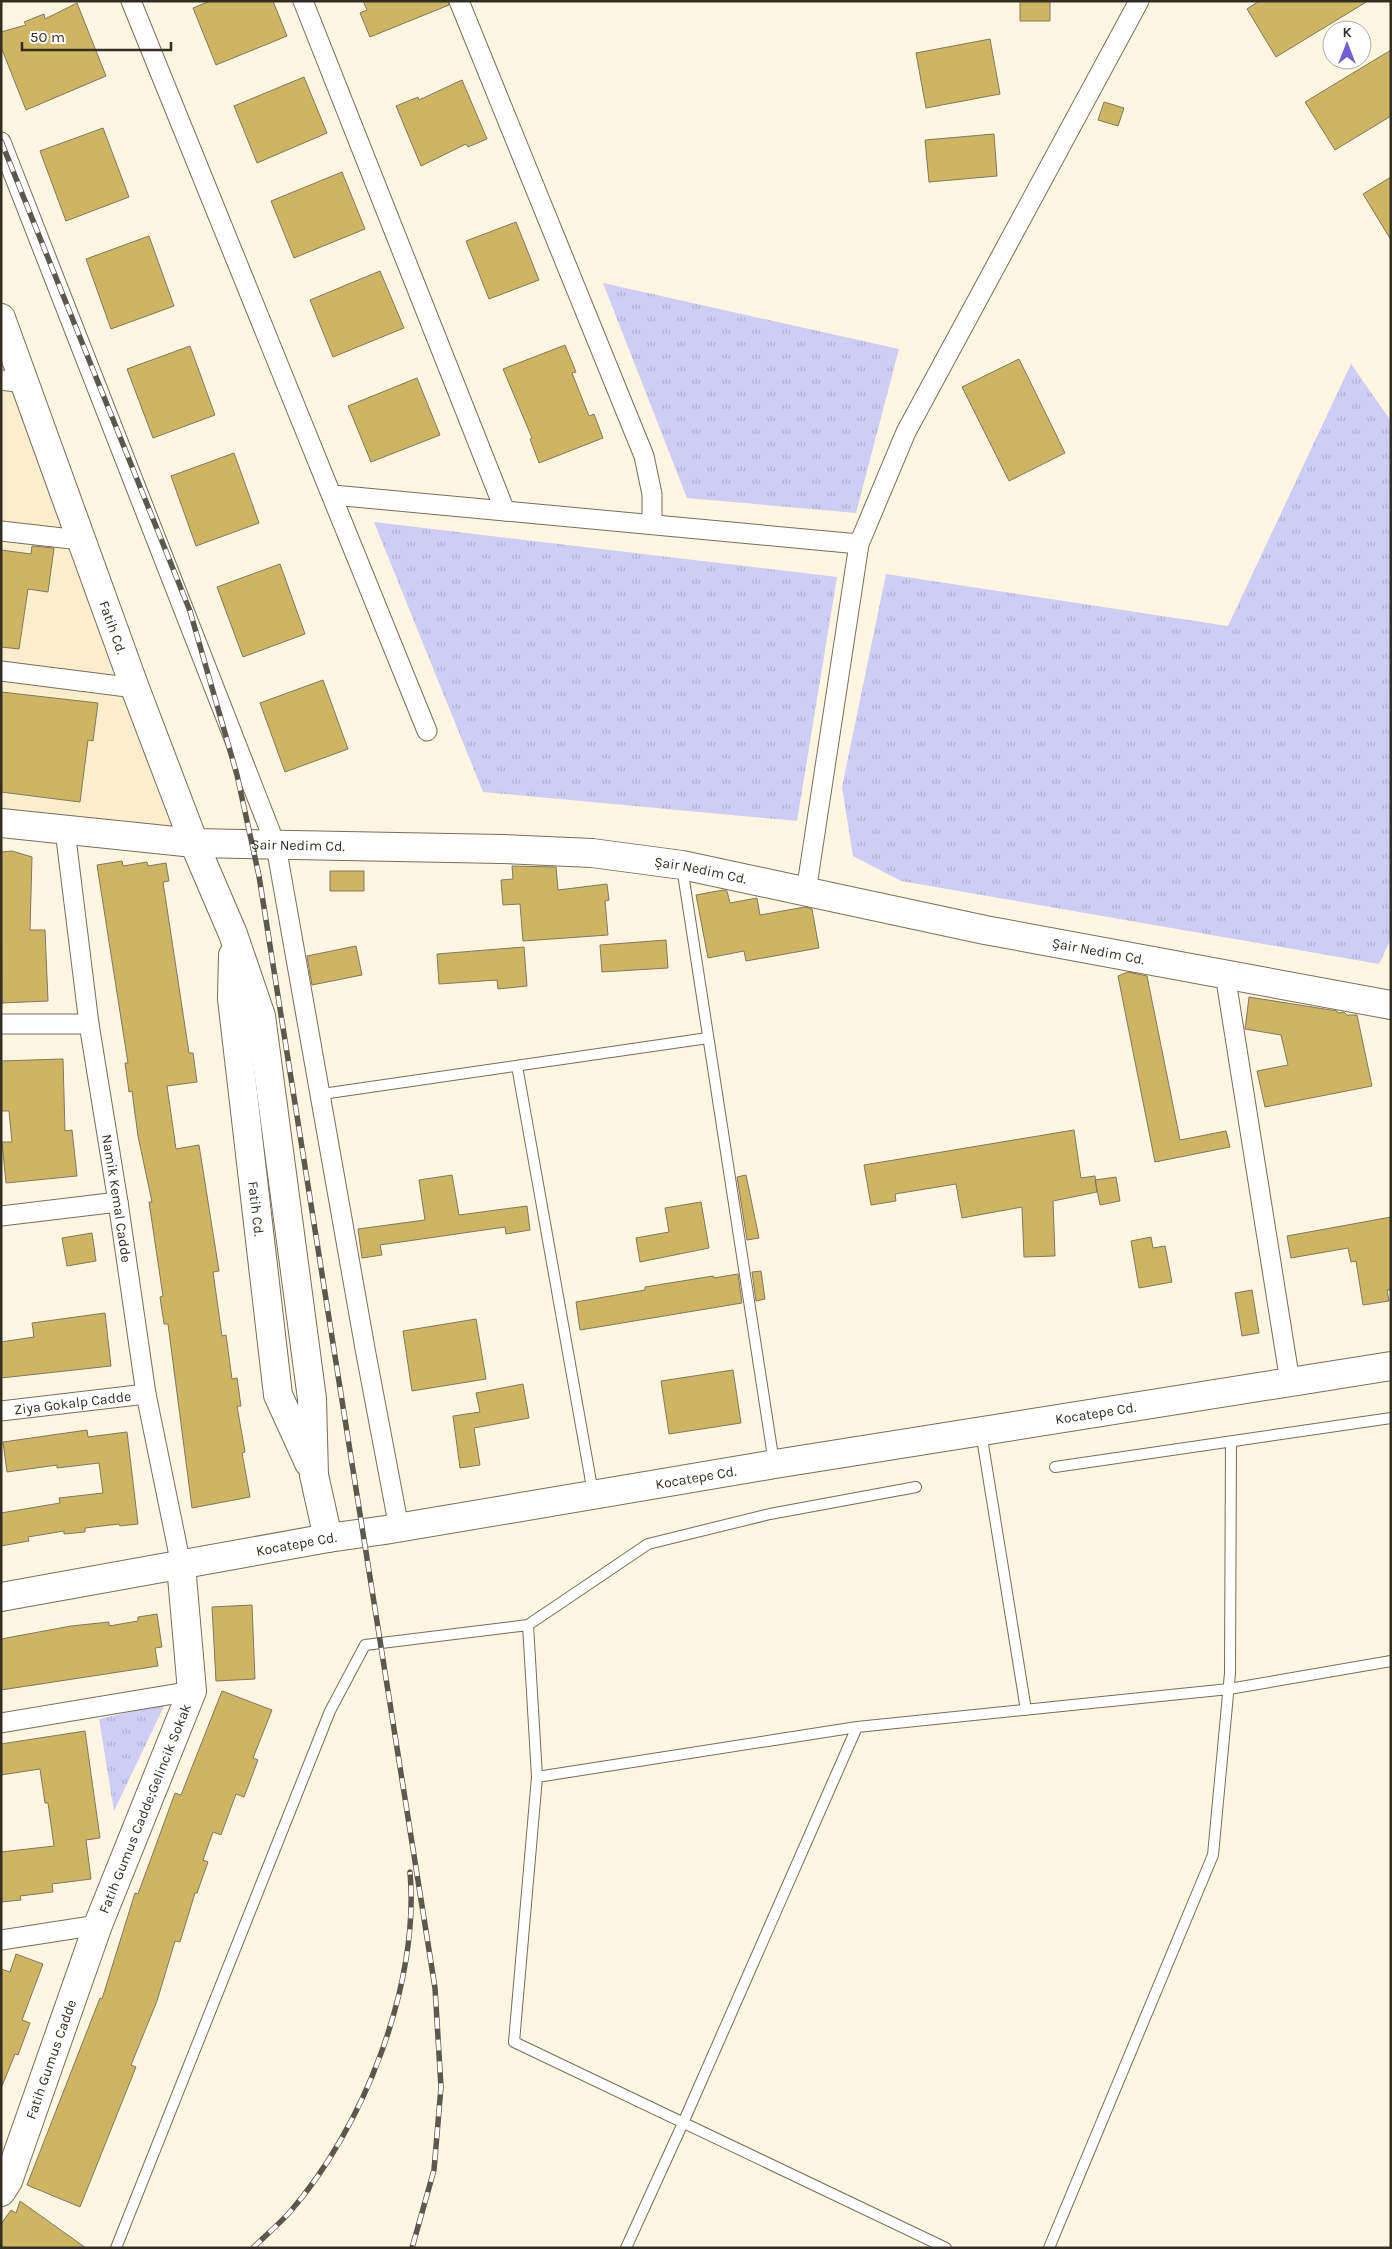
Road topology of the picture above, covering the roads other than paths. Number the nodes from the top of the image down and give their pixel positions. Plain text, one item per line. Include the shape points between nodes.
1 (131, 1) edge
2 (303, 1) edge
3 (459, 1) edge
4 (1139, 1) edge
5 (1, 142) edge
6 (1, 318) edge
7 (12, 382) edge
8 (333, 496) junction
9 (505, 511) junction
10 (652, 524) junction
11 (1, 531) edge
12 (80, 540) junction
13 (860, 544) junction
14 (1, 671) edge
15 (135, 688) junction
16 (427, 731) dead end
17 (1, 823) edge
18 (65, 830) junction
19 (194, 843) junction
20 (276, 846) junction
21 (682, 865) junction
22 (806, 892) junction
23 (1225, 974) junction
24 (1391, 1005) edge
25 (1, 1024) edge
26 (89, 1024) junction
27 (708, 1038) junction
28 (518, 1066) junction
29 (322, 1094) junction
30 (118, 1202) junction
31 (1, 1216) edge
32 (1391, 1366) edge
33 (1290, 1382) junction
34 (146, 1394) junction
35 (1, 1412) edge
36 (1391, 1418) edge
37 (980, 1430) junction
38 (1231, 1442) junction
39 (774, 1464) junction
40 (1055, 1468) dead end
41 (916, 1487) dead end
42 (593, 1494) junction
43 (399, 1528) junction
44 (328, 1538) junction
45 (181, 1565) junction
46 (1, 1598) edge
47 (528, 1625) junction
48 (1391, 1661) edge
49 (1229, 1689) junction
50 (192, 1691) junction
51 (1026, 1710) junction
52 (1, 1723) edge
53 (857, 1727) junction
54 (537, 1777) junction
55 (98, 1925) junction
56 (1, 1940) edge
57 (683, 2123) junction
58 (1, 2192) edge
59 (116, 2248) edge
60 (626, 2248) edge
61 (946, 2248) edge
62 (1049, 2248) edge

1 - 8 street
2 - 9 street
3 - 10 street via 644,456 652,494
4 - 13 street via 906,432
5 - 20 street
6 - 7 street, Fatih Cd.
7 - 12 street, Fatih Cd.
8 - 9 street
8 - 16 street
9 - 10 street
10 - 13 street
11 - 12 street
12 - 15 street, Fatih Cd.
13 - 22 street
14 - 15 street
15 - 19 street, Fatih Cd.
17 - 18 street, Şair Nedim Cd.
18 - 19 street, Şair Nedim Cd.
18 - 26 street, Namik Kemal Cadde
19 - 20 street, Şair Nedim Cd.
19 - 44 street, Fatih Cd. via 233,934 232,999 278,1395 314,1475
20 - 21 street, Şair Nedim Cd. via 511,849 592,853
20 - 29 street
21 - 22 street, Şair Nedim Cd.
21 - 27 lane
22 - 23 street, Şair Nedim Cd. via 985,930
23 - 24 street, Şair Nedim Cd.
23 - 33 street
25 - 26 street
26 - 30 street, Namik Kemal Cadde
27 - 28 lane
27 - 39 lane
28 - 29 lane
28 - 42 lane
29 - 43 street
30 - 31 street
30 - 34 street, Namik Kemal Cadde
32 - 33 street, Kocatepe Cd.
33 - 37 street, Kocatepe Cd.
34 - 35 street, Ziya Gokalp Cadde
34 - 45 street, Namik Kemal Cadde
36 - 38 lane
37 - 39 street, Kocatepe Cd.
37 - 51 lane
38 - 40 lane
38 - 49 lane
39 - 42 street, Kocatepe Cd.
41 - 47 lane via 770,1514 648,1544
42 - 43 street, Kocatepe Cd.
43 - 44 street, Kocatepe Cd.
44 - 45 street, Kocatepe Cd.
45 - 46 street, Kocatepe Cd.
45 - 50 street, Fatih Gumus Cadde;Gelincik Sokak
47 - 54 lane
47 - 59 lane via 365,1646 330,1711
48 - 49 lane
49 - 51 lane
49 - 62 lane via 1213,1855
50 - 52 street, Fatih Gumus Cadde;Gelincik Sokak
50 - 55 street, Fatih Gumus Cadde;Gelincik Sokak
51 - 53 lane
53 - 54 lane
53 - 57 lane
54 - 57 lane via 514,2042
55 - 56 street
55 - 58 street, Fatih Gumus Cadde via 8,2181
57 - 60 lane
57 - 61 lane

